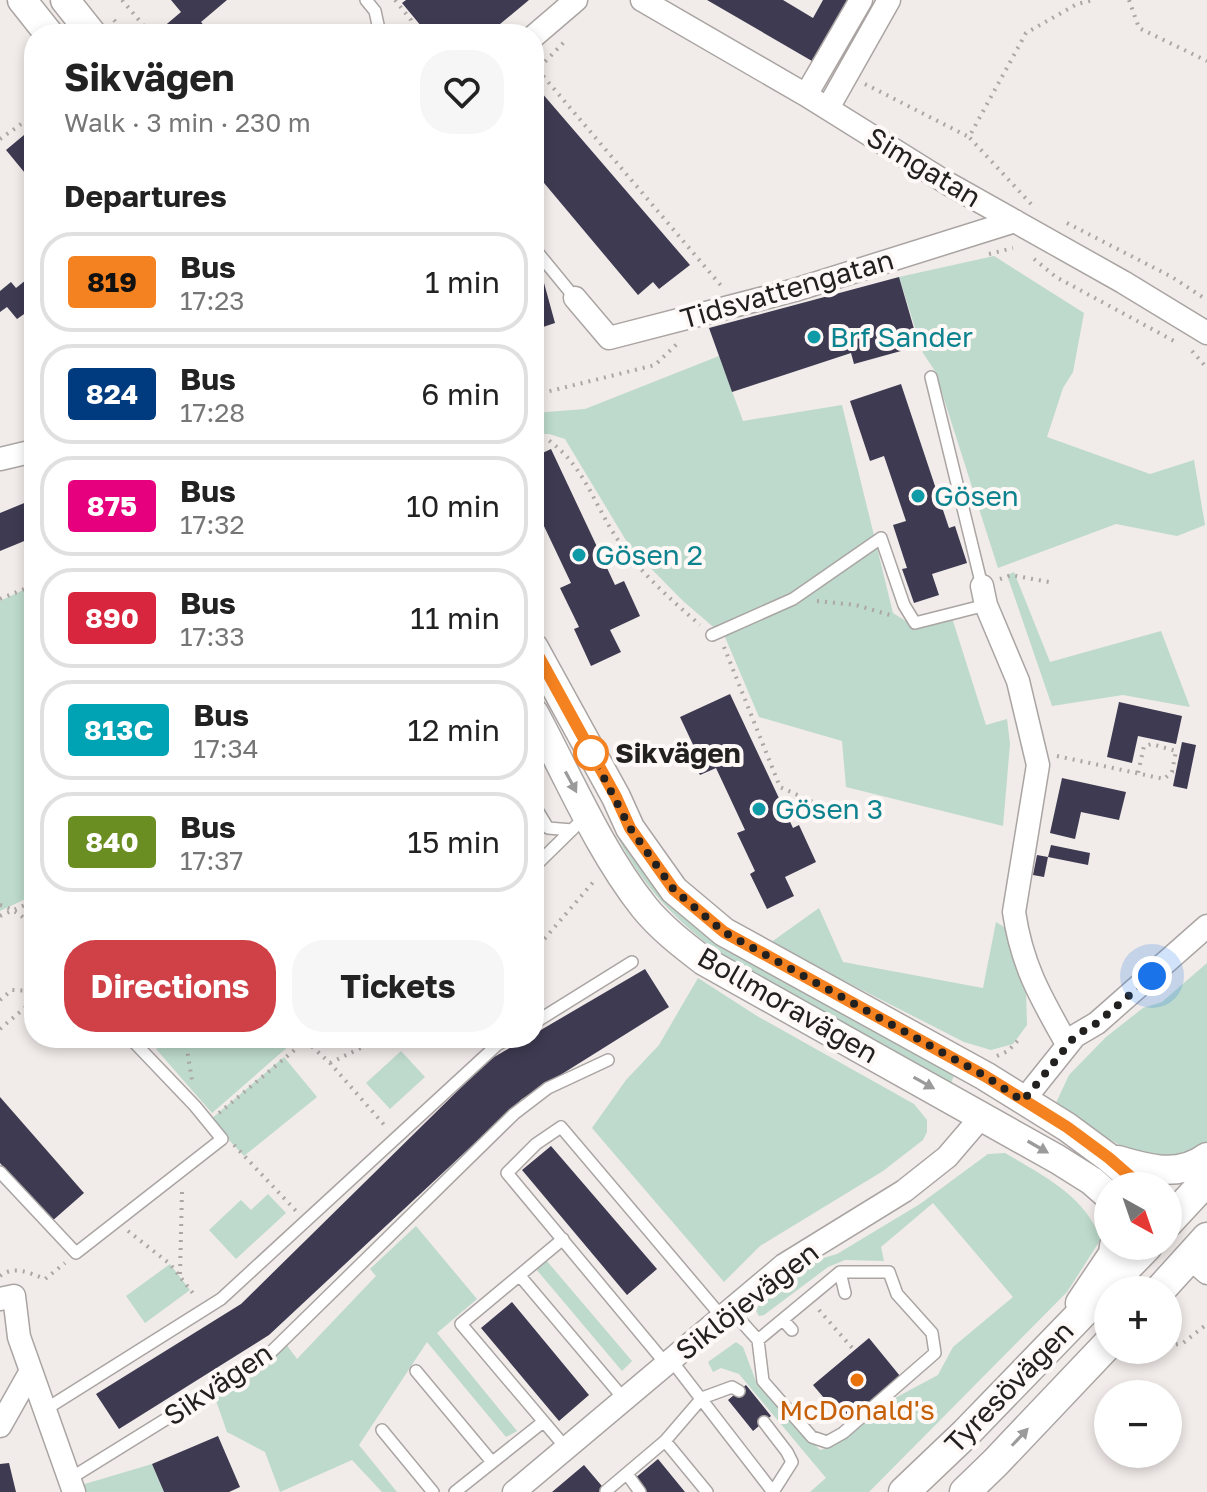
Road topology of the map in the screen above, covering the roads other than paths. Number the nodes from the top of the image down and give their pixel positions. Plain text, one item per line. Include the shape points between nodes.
1 (22, 0) edge
2 (65, 0) edge
3 (366, 0) edge
4 (576, 0) edge
5 (642, 0) edge
6 (861, 0) edge
7 (889, 0) edge
8 (41, 24) edge
9 (84, 24) edge
10 (378, 24) edge
11 (544, 27) edge
12 (806, 95) junction
13 (828, 108) junction
14 (1015, 221) junction
15 (544, 260) edge
16 (575, 298) joint
17 (1207, 333) edge
18 (931, 377) dead end
19 (24, 453) edge
20 (0, 459) edge
21 (984, 596) junction
22 (712, 635) road end
23 (544, 666) edge
24 (544, 737) edge
25 (616, 797) junction
26 (544, 821) edge
27 (580, 822) junction
28 (544, 857) edge
29 (1207, 926) edge
30 (632, 962) dead end
31 (544, 1017) edge
32 (1067, 1044) junction
33 (140, 1048) edge
34 (488, 1048) edge
35 (608, 1060) dead end
36 (1023, 1101) junction
37 (983, 1115) junction
38 (1207, 1157) edge
39 (1109, 1158) junction
40 (0, 1172) edge
41 (1125, 1172) edge
42 (1207, 1180) edge
43 (1094, 1184) edge
44 (1183, 1237) edge
45 (563, 1239) junction
46 (1109, 1260) edge
47 (1133, 1260) edge
48 (840, 1272) junction
49 (520, 1276) junction
50 (1166, 1276) edge
51 (845, 1293) dead end
52 (0, 1299) edge
53 (726, 1313) junction
54 (783, 1320) junction
55 (792, 1330) dead end
56 (1057, 1338) junction
57 (758, 1340) junction
58 (1094, 1359) edge
59 (669, 1362) junction
60 (31, 1371) junction
61 (416, 1371) dead end
62 (739, 1391) dead end
63 (702, 1398) junction
64 (624, 1399) junction
65 (46, 1409) junction
66 (543, 1422) junction
67 (764, 1422) dead end
68 (0, 1426) edge
69 (382, 1430) dead end
70 (665, 1441) junction
71 (566, 1448) junction
72 (492, 1462) junction
73 (627, 1474) junction
74 (72, 1485) edge
75 (606, 1491) edge
76 (433, 1492) edge
77 (455, 1492) edge
78 (514, 1492) edge
79 (640, 1492) edge
80 (707, 1492) edge
81 (773, 1492) edge
82 (904, 1492) edge
83 (965, 1492) edge

1 - 8 street
2 - 9 street
3 - 10 lane
4 - 11 street
5 - 12 street, Simgatan
6 - 12 street
7 - 13 street
12 - 13 street, Simgatan
13 - 14 street, Simgatan
14 - 16 street, Tidsvattengatan via 736,306 609,338
14 - 17 street, Simgatan
15 - 16 lane
18 - 21 lane
19 - 20 street
21 - 22 lane via 915,623 881,538 793,599
21 - 32 street via 1018,681 1038,765 1014,912 1032,984
23 - 25 street, Bollmoravägen
24 -> 27 street, Bollmoravägen
25 - 27 street
25 - 36 street, Bollmoravägen via 630,828 674,890 724,932
26 - 27 lane via 548,828
27 - 28 lane
27 -> 37 street, Bollmoravägen via 645,909 704,961
29 - 32 street
30 - 31 lane
32 - 36 street
33 - 40 lane via 222,1139 76,1253
34 - 65 lane via 221,1299
35 - 74 lane, Sikvägen via 548,1088 514,1114 266,1357
36 - 37 street
36 - 39 street, Bollmoravägen
37 -> 43 street, Bollmoravägen
37 - 53 street, Siklöjevägen via 947,1157 904,1191 784,1265
38 - 39 street, Bollmoravägen via 1178,1170 1154,1171
39 - 41 street, Bollmoravägen
42 - 44 main road
44 - 50 main road
45 - 49 lane
45 - 53 lane via 507,1173 561,1127
45 - 59 lane
46 - 56 street
47 - 56 main road, Tyresövägen
48 - 51 lane
48 - 54 lane
48 - 57 lane via 889,1272 897,1294 932,1333 935,1353 843,1433 827,1442 812,1437 763,1381
49 - 64 lane
49 - 66 lane via 461,1324
52 - 60 street, Sikvägen via 14,1296 19,1337
53 - 57 lane
53 - 59 street, Siklöjevägen
54 - 55 lane
54 - 57 lane
56 - 82 main road, Tyresövägen
83 -> 58 main road, Tyresövägen
59 - 63 lane
59 - 64 street, Siklöjevägen
60 - 65 street, Sikvägen
60 - 68 street
61 - 72 lane
62 - 63 lane via 732,1387
63 - 70 lane
63 - 81 lane
64 - 71 street, Siklöjevägen
65 - 74 street, Sikvägen
66 - 71 lane
66 - 72 lane
67 - 81 lane via 792,1462
69 - 76 lane
70 - 73 lane
70 - 80 lane
71 - 78 street, Siklöjevägen
72 - 77 lane
73 - 75 lane
73 - 79 lane

